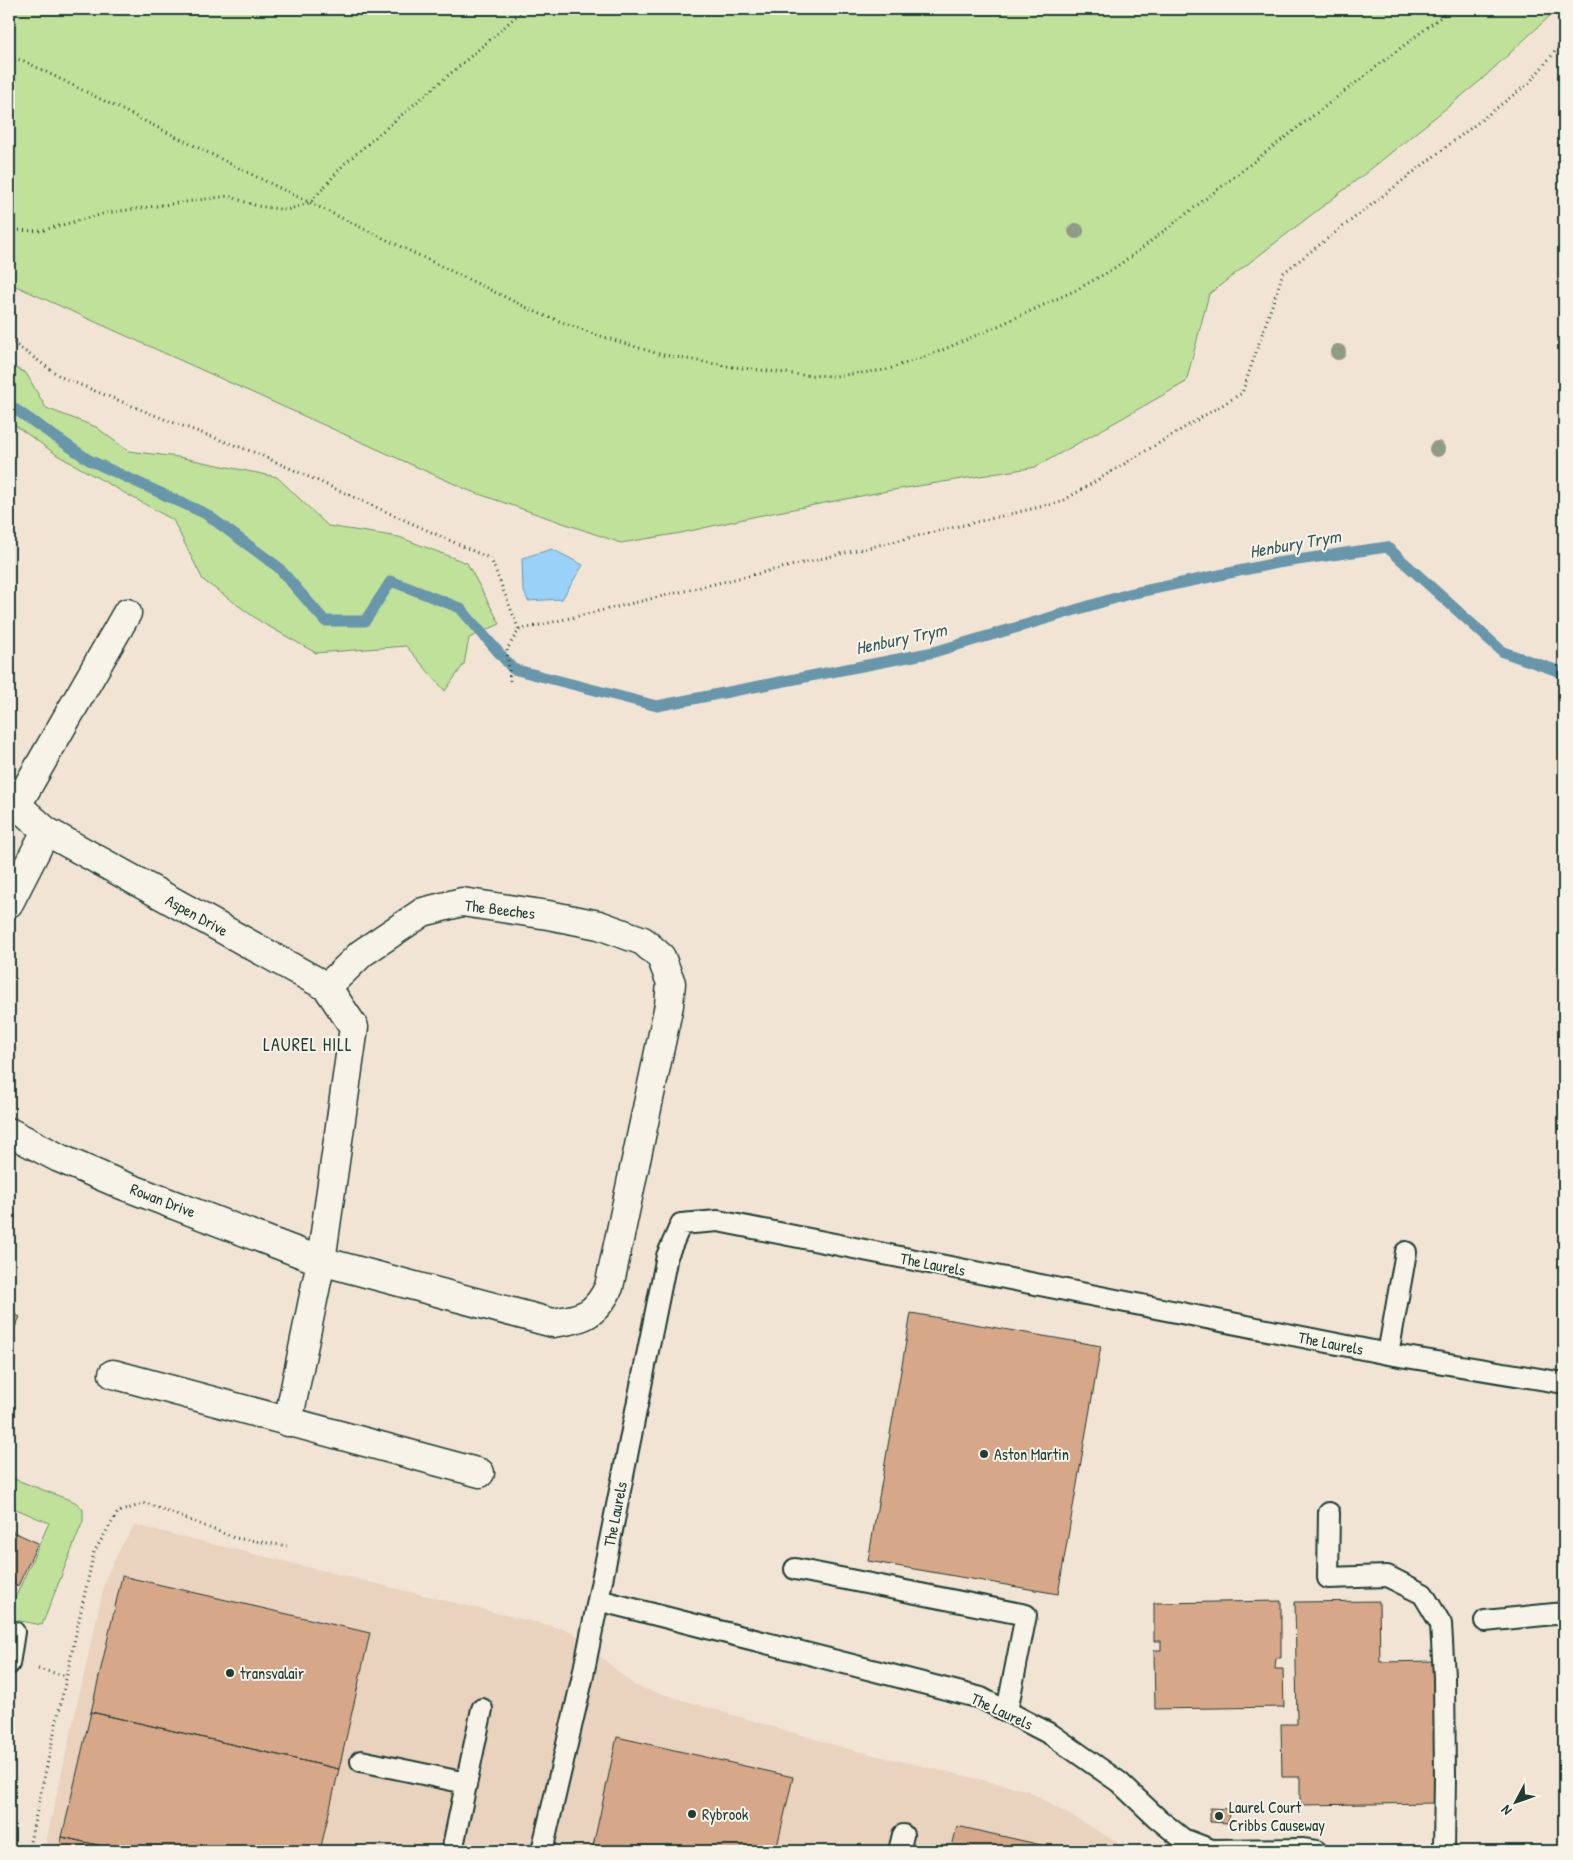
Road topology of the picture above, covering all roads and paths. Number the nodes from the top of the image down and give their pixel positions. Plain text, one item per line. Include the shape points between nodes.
1 (524, 9) edge
2 (1452, 9) edge
3 (1564, 41) edge
4 (9, 57) edge
5 (311, 202) junction
6 (9, 230) edge
7 (9, 340) edge
8 (127, 613) dead end
9 (519, 630) junction
10 (510, 681) dead end
11 (13, 801) edge
12 (46, 831) junction
13 (9, 904) edge
14 (661, 957) joint
15 (327, 987) junction
16 (9, 1132) edge
17 (1406, 1252) dead end
18 (322, 1261) junction
19 (1388, 1354) junction
20 (113, 1374) dead end
21 (1564, 1384) edge
22 (288, 1422) junction
23 (480, 1474) dead end
24 (1329, 1513) dead end
25 (288, 1546) dead end
26 (795, 1569) dead end
27 (598, 1600) junction
28 (1564, 1613) edge
29 (1485, 1621) dead end
30 (14, 1632) dead end
31 (9, 1664) edge
32 (482, 1709) dead end
33 (1007, 1711) junction
34 (362, 1761) dead end
35 (466, 1783) junction
36 (28, 1851) edge
37 (452, 1851) edge
38 (542, 1851) edge
39 (1316, 1851) edge
40 (1444, 1851) edge

1 - 5 path via 344,164
2 - 5 path via 1110,271 998,326 886,370 835,376 802,375 659,354 538,313
3 - 9 path via 1529,84 1283,273 1242,393 1061,502
4 - 5 path via 24,61
5 - 6 path via 287,210 257,206 228,196 106,213 40,231
7 - 9 path via 60,378 256,453 491,559
8 - 11 street, Aspen Drive
9 - 10 path via 506,649
11 - 12 street, Aspen Drive
12 - 13 street
12 - 15 street, Aspen Drive
14 - 15 street, The Beeches via 643,941 599,925 462,902 423,912 362,953
14 - 18 street, Rowan Drive via 671,983 669,1005 609,1287 601,1304 580,1318 553,1323
15 - 18 street, Aspen Drive via 354,1027
16 - 18 street, Rowan Drive via 122,1185
17 - 19 lane
18 - 22 street, Aspen Drive
19 - 21 lane, The Laurels
19 - 27 lane, The Laurels via 718,1221 682,1224 667,1256
20 - 22 street
22 - 23 street
24 - 40 lane via 1328,1578 1387,1576 1423,1594 1441,1624
25 - 36 path via 235,1538 146,1503 118,1512 94,1552
26 - 33 lane via 1026,1615
27 - 33 lane, The Laurels via 980,1698
27 - 38 lane, The Laurels
28 - 29 lane
30 - 31 lane
32 - 35 lane
33 - 39 lane, The Laurels via 1052,1735 1118,1782 1183,1839 1212,1850 1302,1848
34 - 35 lane
35 - 37 lane

